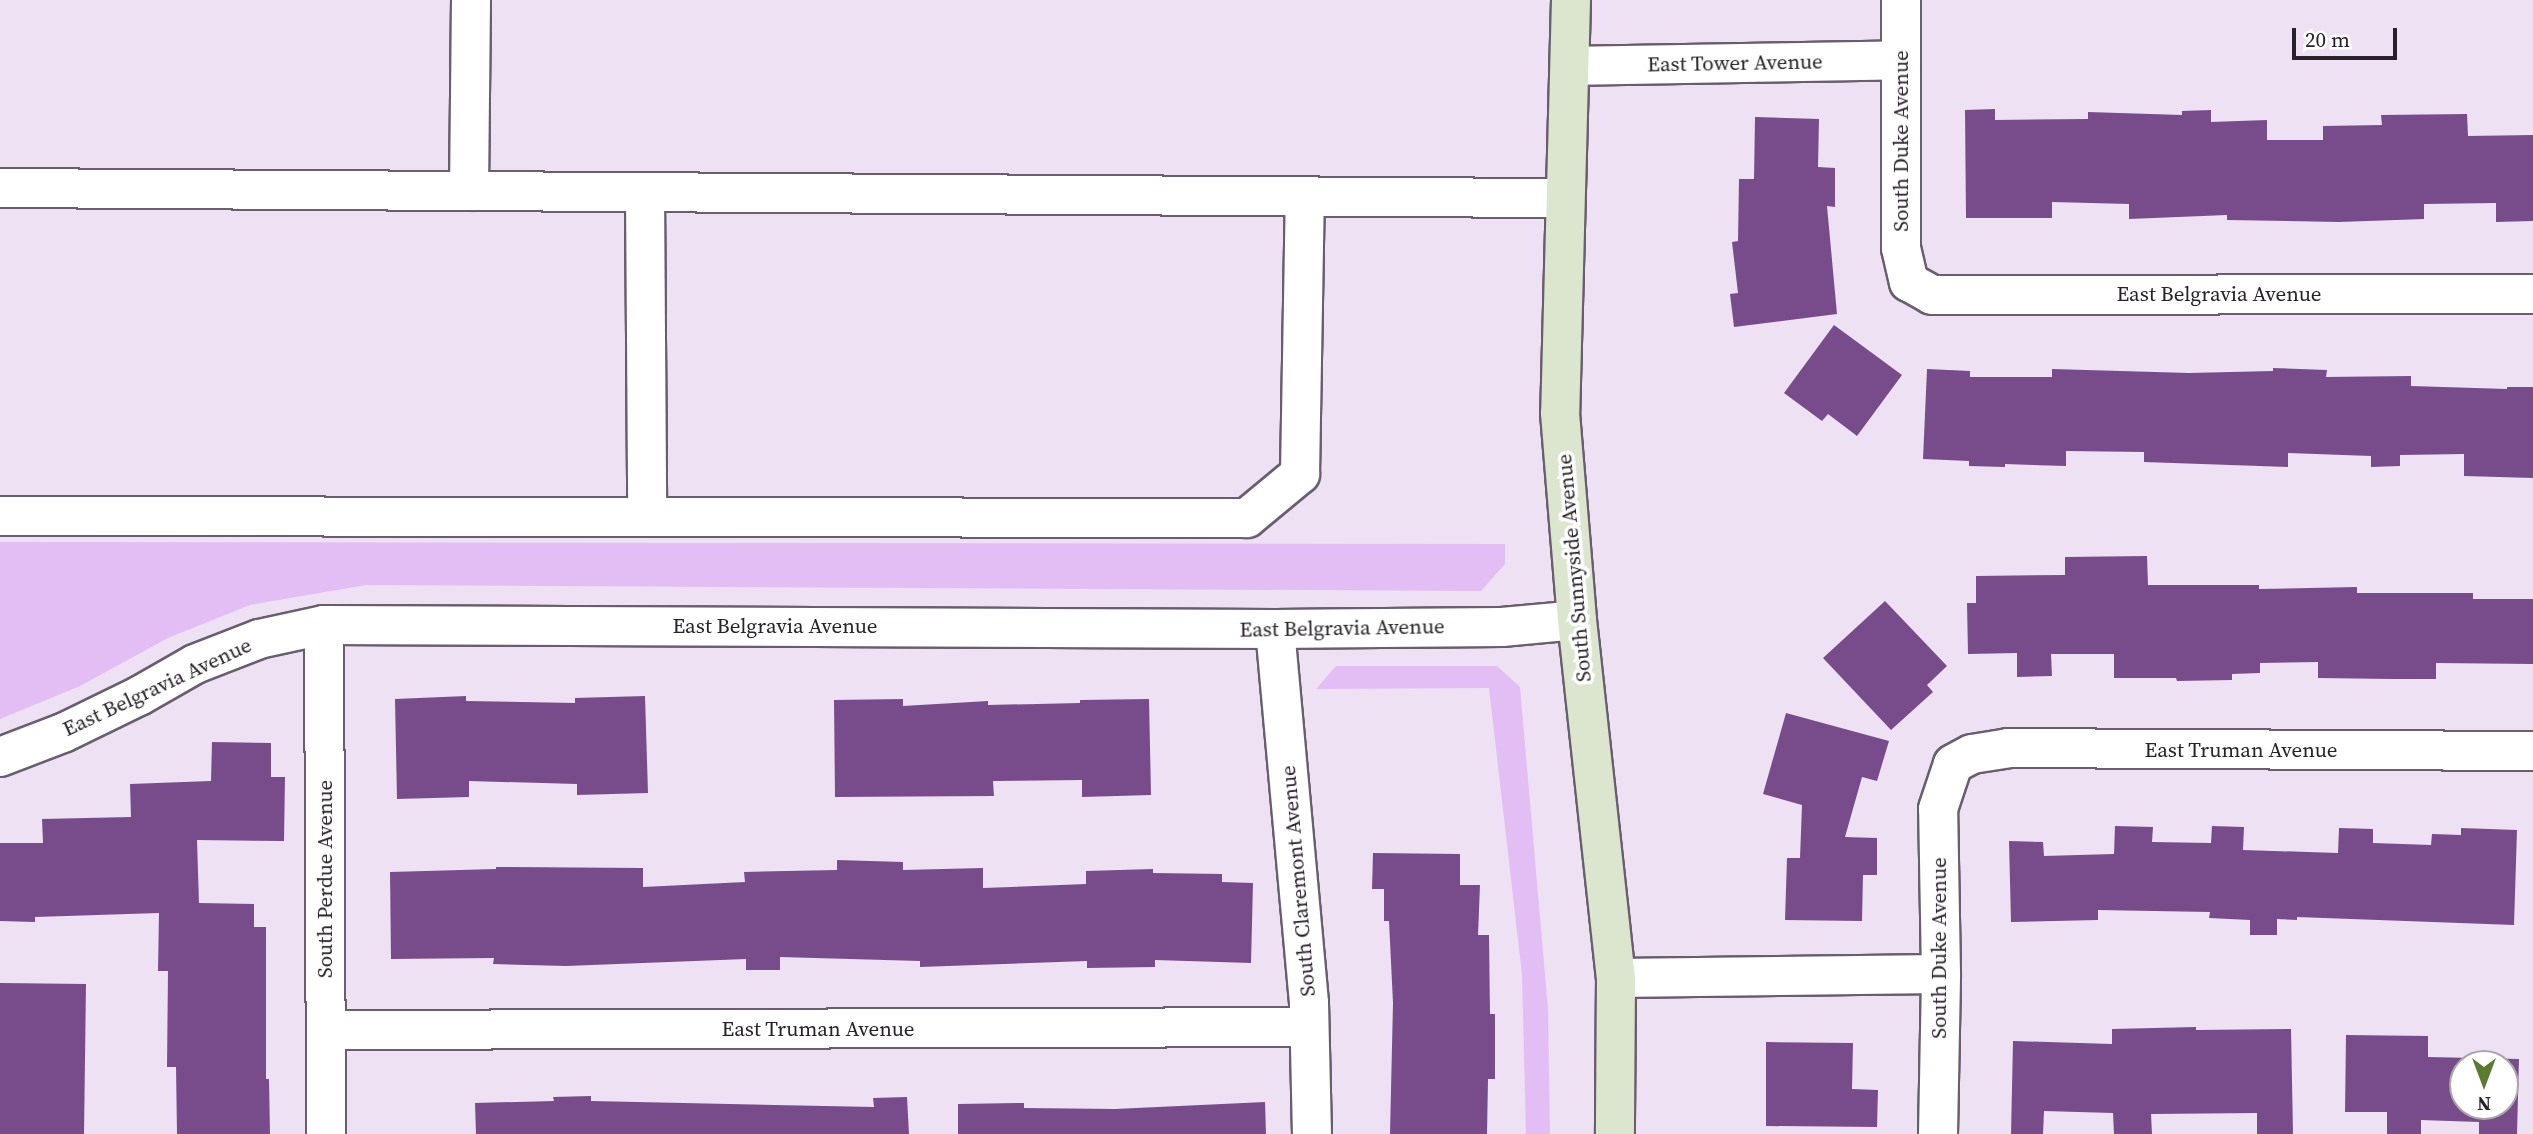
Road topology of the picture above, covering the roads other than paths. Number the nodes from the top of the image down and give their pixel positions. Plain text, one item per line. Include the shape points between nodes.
1 (471, 0) edge
2 (1571, 0) edge
3 (1901, 0) edge
4 (1901, 60) junction
5 (1570, 66) junction
6 (0, 188) edge
7 (469, 191) junction
8 (645, 193) junction
9 (1305, 196) junction
10 (1566, 198) junction
11 (1909, 282) joint
12 (2533, 295) edge
13 (0, 516) edge
14 (647, 517) junction
15 (1577, 620) junction
16 (324, 625) junction
17 (1275, 629) junction
18 (2533, 751) edge
19 (0, 757) edge
20 (1953, 764) joint
21 (1941, 974) junction
22 (1616, 978) junction
23 (1310, 1027) junction
24 (326, 1030) junction
25 (326, 1134) edge
26 (1311, 1134) edge
27 (1615, 1134) edge
28 (1938, 1134) edge

1 - 7 street
2 - 5 street, South Sunnyside Avenue
3 - 4 street, South Duke Avenue
4 - 5 street, East Tower Avenue
4 - 11 street, South Duke Avenue via 1901,248
5 - 10 street, South Sunnyside Avenue
6 - 7 street
7 - 8 street
8 - 9 street
8 - 14 street
9 - 10 street
9 - 14 street via 1300,474 1247,518
10 - 15 street, South Sunnyside Avenue via 1560,413
11 - 12 street, East Belgravia Avenue via 1932,295
13 - 14 street
15 - 17 street, East Belgravia Avenue via 1502,626
15 - 22 street, South Sunnyside Avenue
16 - 17 street, East Belgravia Avenue
16 - 19 street, East Belgravia Avenue via 258,639 195,664 63,733
16 - 24 street, South Perdue Avenue
17 - 23 street, South Claremont Avenue
18 - 20 street, East Truman Avenue via 2008,748 1972,754
20 - 21 street, South Duke Avenue via 1938,809
21 - 22 street
21 - 28 street, South Duke Avenue
22 - 27 street, South Sunnyside Avenue
23 - 24 street, East Truman Avenue
23 - 26 street, South Claremont Avenue
24 - 25 street, South Perdue Avenue

